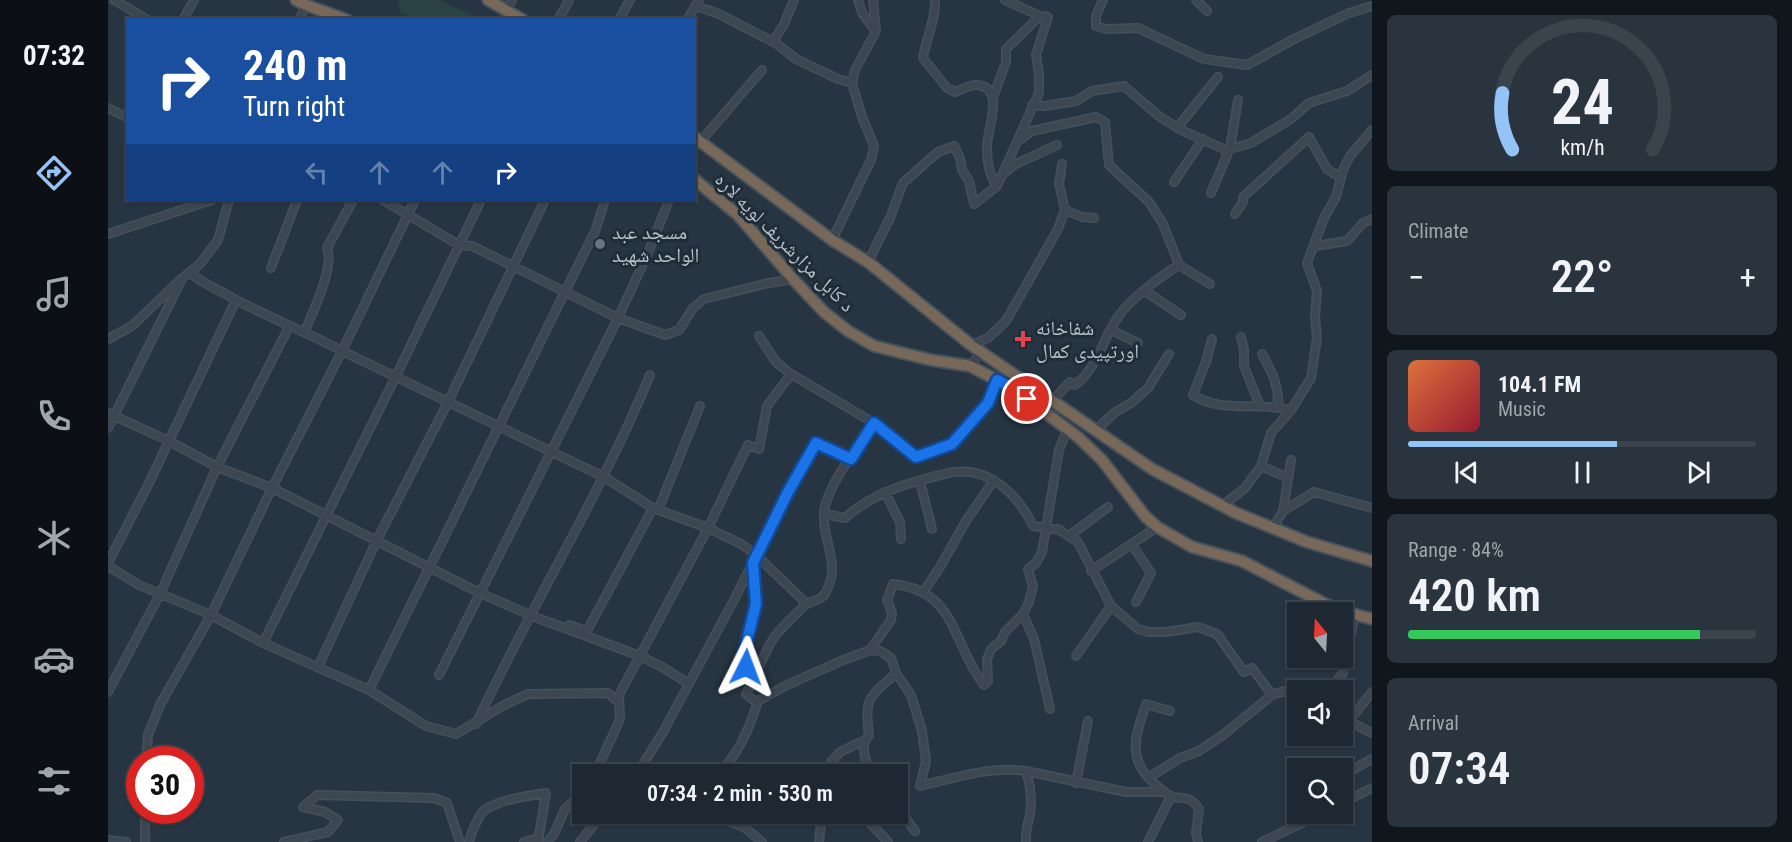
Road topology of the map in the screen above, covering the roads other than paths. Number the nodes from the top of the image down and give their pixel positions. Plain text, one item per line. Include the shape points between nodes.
1 (114, 0) edge
2 (194, 0) edge
3 (488, 0) edge
4 (569, 0) edge
5 (630, 0) edge
6 (794, 0) edge
7 (858, 0) edge
8 (873, 0) edge
9 (935, 0) edge
10 (1005, 0) edge
11 (1103, 0) edge
12 (1196, 0) edge
13 (301, 3) edge
14 (698, 3) edge
15 (509, 5) edge
16 (1372, 6) edge
17 (1207, 11) dead end
18 (1040, 16) junction
19 (145, 18) edge
20 (184, 18) edge
21 (299, 18) edge
22 (342, 18) edge
23 (521, 18) edge
24 (559, 18) edge
25 (620, 18) edge
26 (688, 18) edge
27 (876, 32) junction
28 (774, 42) junction
29 (762, 70) dead end
30 (1372, 75) edge
31 (1218, 77) dead end
32 (852, 83) junction
33 (993, 97) junction
34 (1238, 100) dead end
35 (1032, 105) junction
36 (109, 109) edge
37 (126, 117) edge
38 (1177, 128) junction
39 (1372, 130) edge
40 (1203, 139) junction
41 (697, 140) edge
42 (1017, 142) junction
43 (1057, 145) dead end
44 (1230, 148) junction
45 (1062, 164) dead end
46 (1002, 175) junction
47 (1341, 178) junction
48 (696, 181) edge
49 (1174, 182) dead end
50 (997, 186) junction
51 (1211, 193) dead end
52 (209, 201) edge
53 (229, 201) edge
54 (297, 201) edge
55 (351, 201) edge
56 (385, 201) edge
57 (414, 201) edge
58 (481, 201) edge
59 (545, 201) edge
60 (605, 201) edge
61 (669, 201) edge
62 (1065, 210) junction
63 (408, 214) junction
64 (1235, 214) dead end
65 (1094, 218) dead end
66 (1372, 219) edge
67 (108, 234) edge
68 (832, 240) junction
69 (459, 245) junction
70 (1315, 246) junction
71 (868, 262) junction
72 (1179, 265) junction
73 (513, 267) junction
74 (271, 268) dead end
75 (191, 273) junction
76 (793, 279) junction
77 (180, 280) junction
78 (1210, 284) dead end
79 (1144, 291) junction
80 (565, 293) junction
81 (236, 300) junction
82 (1181, 315) dead end
83 (618, 318) junction
84 (289, 327) junction
85 (1111, 330) junction
86 (305, 331) junction
87 (759, 336) dead end
88 (1241, 338) dead end
89 (108, 339) edge
90 (1212, 339) dead end
91 (1138, 343) dead end
92 (971, 345) junction
93 (342, 351) junction
94 (981, 352) junction
95 (1169, 354) dead end
96 (1262, 354) dead end
97 (970, 366) junction
98 (792, 374) junction
99 (650, 375) dead end
100 (396, 376) junction
101 (997, 380) junction
102 (1052, 401) junction
103 (448, 402) junction
104 (700, 406) dead end
105 (1260, 406) junction
106 (1278, 406) junction
107 (1291, 410) junction
108 (111, 415) edge
109 (874, 423) junction
110 (499, 426) junction
111 (108, 428) edge
112 (1067, 430) junction
113 (1096, 430) junction
114 (169, 441) junction
115 (550, 452) junction
116 (851, 459) junction
117 (1291, 460) dead end
118 (1261, 466) junction
119 (217, 467) junction
120 (604, 477) junction
121 (1288, 478) junction
122 (994, 480) junction
123 (920, 481) junction
124 (272, 488) junction
125 (885, 492) junction
126 (1222, 506) junction
127 (1108, 507) dead end
128 (1372, 508) edge
129 (655, 509) junction
130 (1283, 511) junction
131 (824, 514) junction
132 (325, 516) junction
133 (1157, 527) junction
134 (708, 528) junction
135 (932, 528) dead end
136 (1046, 528) junction
137 (1273, 528) junction
138 (1069, 536) junction
139 (901, 539) dead end
140 (377, 540) junction
141 (1132, 545) junction
142 (755, 554) junction
143 (1372, 561) edge
144 (753, 563) junction
145 (108, 565) edge
146 (429, 566) junction
147 (1091, 571) junction
148 (924, 591) junction
149 (480, 593) junction
150 (160, 594) junction
151 (1136, 602) dead end
152 (1313, 602) edge
153 (807, 604) junction
154 (1111, 606) junction
155 (1023, 614) junction
156 (1355, 614) joint
157 (212, 615) junction
158 (532, 616) junction
159 (1372, 619) edge
160 (561, 627) junction
161 (263, 643) junction
162 (870, 650) junction
163 (640, 656) junction
164 (1076, 656) dead end
165 (318, 667) junction
166 (896, 674) junction
167 (439, 675) dead end
168 (1338, 680) edge
169 (689, 684) junction
170 (750, 687) junction
171 (369, 690) junction
172 (108, 692) edge
173 (1372, 692) edge
174 (1287, 693) edge
175 (1272, 695) junction
176 (758, 701) junction
177 (618, 702) junction
178 (1050, 709) dead end
179 (1170, 711) dead end
180 (1353, 712) edge
181 (1088, 721) dead end
182 (476, 724) junction
183 (1353, 724) edge
184 (1372, 733) edge
185 (865, 740) junction
186 (147, 746) edge
187 (1372, 759) edge
188 (599, 764) edge
189 (643, 764) edge
190 (729, 764) edge
191 (831, 764) edge
192 (867, 764) edge
193 (1353, 769) edge
194 (1026, 771) junction
195 (1148, 778) junction
196 (1076, 783) junction
197 (1372, 788) edge
198 (1168, 794) junction
199 (1353, 798) edge
200 (572, 803) edge
201 (908, 822) edge
202 (145, 824) edge
203 (594, 824) edge
204 (736, 824) edge
205 (821, 824) edge
206 (871, 824) edge
207 (1300, 824) edge
208 (915, 831) dead end
209 (108, 840) edge
210 (538, 840) edge
211 (126, 842) edge
212 (145, 842) edge
213 (284, 842) edge
214 (460, 842) edge
215 (469, 842) edge
216 (524, 842) edge
217 (547, 842) edge
218 (580, 842) edge
219 (762, 842) edge
220 (819, 842) edge
221 (888, 842) edge
222 (1026, 842) edge
223 (1148, 842) edge
224 (1198, 842) edge
225 (1262, 842) edge

1 - 19 street
2 - 20 street
3 - 15 highway
4 - 24 street
5 - 25 street
6 - 28 street
7 - 27 street
8 - 27 street
9 - 33 street via 933,24 922,57 947,88 955,92 976,85 985,87
10 - 18 street
11 - 16 street via 1096,26 1138,28 1204,59 1247,65 1296,38
12 - 17 street
13 - 21 street
13 - 22 highway
14 - 26 street
14 - 28 street
15 - 23 highway
18 - 33 street via 1006,49 1006,62
18 - 35 street via 1048,17 1035,55 1039,93
27 - 32 street
28 - 32 street via 796,59
29 - 41 street
30 - 44 street via 1347,91 1309,103 1251,143
31 - 38 street
32 - 68 street via 873,146 871,160
33 - 50 street via 987,153
34 - 44 street
35 - 38 street via 1076,101 1092,91 1124,86
35 - 42 street
36 - 37 street
38 - 40 street
39 - 47 street via 1350,156
40 - 44 street via 1226,150
40 - 49 street
41 - 68 highway, د کابل مزارشریف لویه لاره
42 - 46 street
42 - 72 street via 1032,131 1050,126 1096,117 1105,122 1109,165 1153,207
43 - 46 street via 1014,165
44 - 51 street
45 - 62 street via 1059,184
46 - 50 street
47 - 64 street via 1327,169 1309,137 1243,197
47 - 70 street
48 - 76 highway, د کابل مزارشریف لویه لاره via 738,215
50 - 71 street via 974,204 954,146 945,148 903,183
52 - 67 street
53 - 75 street via 218,240
54 - 74 street
55 - 86 street via 327,248 330,255 322,286
56 - 63 street
57 - 63 street
58 - 69 street
59 - 73 street
60 - 80 street via 596,229
61 - 83 street
62 - 65 street
62 - 92 street via 1006,321 988,338
63 - 69 street
63 - 93 street
66 - 70 street via 1347,241
68 - 71 highway, د کابل مزارشریف لویه لاره
69 - 73 street via 472,246
69 - 100 street
70 - 107 street via 1307,263 1317,291 1317,338 1311,378
71 - 92 highway, د کابل مزارشریف لویه لاره
72 - 78 street
72 - 79 street
73 - 80 street
73 - 103 street
75 - 77 street
75 - 81 street
76 - 83 street via 704,299 679,330 665,335
76 - 97 highway, د کابل مزارشریف لویه لاره via 825,312 874,346
77 - 89 street via 132,326
77 - 108 street
79 - 82 street
79 - 85 street via 1119,315
80 - 83 street
80 - 110 street
81 - 84 street
81 - 114 street
83 - 115 street
84 - 86 street
84 - 119 street
85 - 91 street
85 - 102 street via 1082,380 1076,385 1070,382
86 - 93 street
87 - 98 street via 776,362
88 - 105 street via 1244,366
90 - 105 street via 1193,395 1213,404
92 - 94 highway, د کابل مزارشریف لویه لاره
93 - 100 street
93 - 124 street
94 - 97 street
94 - 102 highway, د کابل مزارشریف لویه لاره
95 - 113 street via 1148,387
96 - 106 street via 1275,376
97 - 101 highway, د کابل مزارشریف لویه لاره
98 - 109 street
98 - 134 street via 767,406 759,449 748,445
99 - 120 street
100 - 103 street
100 - 132 street
101 - 109 street via 988,403 952,444 916,457
101 - 112 highway, د کابل مزارشریف لویه لاره
102 - 113 highway, د کابل مزارشریف لویه لاره
103 - 110 street
103 - 140 street
104 - 129 street
105 - 106 street
106 - 107 street
107 - 118 street via 1271,433
108 - 111 street
108 - 114 street
109 - 116 street
110 - 115 street
110 - 146 street
112 - 133 highway, د کابل مزارشریف لویه لاره via 1102,460 1144,516
112 - 136 street via 1059,450
113 - 126 highway, د کابل مزارشریف لویه لاره via 1152,469
114 - 119 street
114 - 145 street
115 - 120 street
115 - 149 street
116 - 131 street via 830,490
116 - 142 street via 816,443
117 - 121 street
118 - 121 street
118 - 126 street via 1245,488
119 - 124 street
119 - 150 street
120 - 129 street
120 - 158 street
121 - 130 street
122 - 123 street via 970,471
122 - 136 street via 1026,511 1033,526
122 - 148 street
123 - 125 street
123 - 135 street
124 - 132 street
124 - 157 street
125 - 131 street via 844,518
125 - 139 street via 900,522
126 - 137 highway, د کابل مزارشریف لویه لاره
127 - 138 street
128 - 130 street via 1314,492
129 - 134 street
129 - 160 street via 587,631
130 - 137 street
131 - 153 street via 833,574 825,594 815,603
132 - 140 street
132 - 161 street
133 - 141 street
133 - 152 highway, د کابل مزارشریف لویه لاره via 1192,547 1242,561
134 - 142 street
134 - 163 street
136 - 138 street
136 - 155 street via 1042,552 1028,569 1033,586
137 - 143 highway, د کابل مزارشریف لویه لاره
138 - 147 street via 1078,542
140 - 146 street
140 - 165 street
141 - 147 street
141 - 151 street via 1150,571
142 - 144 street
142 - 153 street
144 - 169 street
144 - 170 street via 756,604 744,652
145 - 150 street
146 - 149 street
146 - 171 street
147 - 154 street
148 - 155 street via 947,615 984,685 988,681 987,659 991,649
148 - 162 street via 892,584 887,600 891,620
149 - 158 street
149 - 167 street
150 - 157 street
150 - 172 street
153 - 170 street via 775,637
154 - 164 street
154 - 175 street via 1142,631 1198,627 1217,634 1244,672 1252,668
155 - 178 street via 1034,639
156 - 159 highway, د کابل مزارشریف لویه لاره
156 - 168 street via 1343,673
157 - 161 street
157 - 186 street via 161,703
158 - 160 street
158 - 182 street
160 - 163 street
161 - 165 street
162 - 166 street via 891,658
162 - 176 street
163 - 169 street
163 - 177 street
165 - 171 street
166 - 185 street via 872,695 866,711
166 - 194 street via 911,695 922,730 926,761 920,786 1007,768
169 - 189 street
170 - 176 street via 746,694
171 - 182 street via 426,726 443,732 456,734
173 - 180 street
174 - 175 street
175 - 195 street via 1199,751
176 - 190 street via 739,750
177 - 182 street via 608,693 528,694
177 - 188 street via 620,718
179 - 195 street via 1146,704 1142,714 1135,755
181 - 196 street
183 - 184 street
185 - 191 street via 840,752
185 - 192 street
187 - 193 street
194 - 196 street
194 - 222 street via 1030,797
195 - 198 street
196 - 198 street via 1126,792
197 - 199 street
198 - 223 street
198 - 224 street via 1192,801 1199,809
200 - 217 street
201 - 208 street
202 - 212 street
203 - 218 street
204 - 219 street
205 - 220 street
206 - 221 street
207 - 225 street
209 - 211 street
210 - 215 street via 546,793 484,810
210 - 216 street
213 - 214 street via 328,832 338,820 303,807 317,795 434,798 447,802

